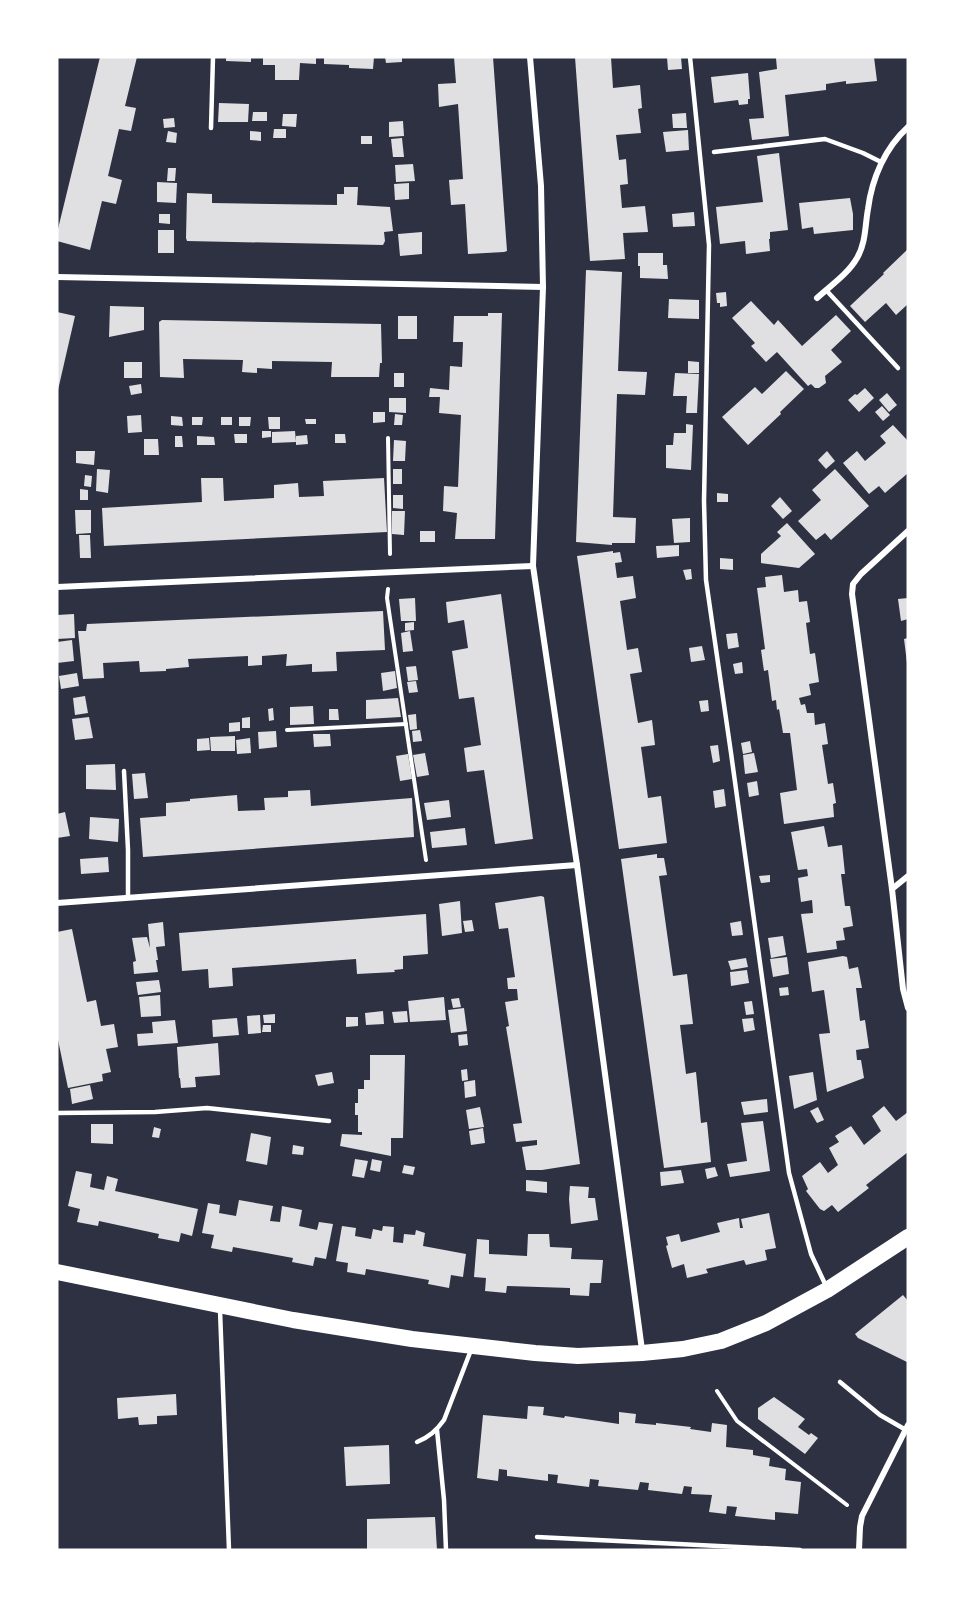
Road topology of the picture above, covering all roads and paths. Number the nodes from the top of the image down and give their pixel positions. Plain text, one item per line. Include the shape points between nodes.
1 (213, 57) edge
2 (530, 57) edge
3 (690, 57) edge
4 (908, 127) edge
5 (211, 128) dead end
6 (714, 152) dead end
7 (881, 162) junction
8 (57, 277) edge
9 (543, 286) junction
10 (826, 290) junction
11 (817, 298) dead end
12 (898, 368) dead end
13 (388, 438) dead end
14 (908, 531) edge
15 (533, 566) junction
16 (391, 572) junction
17 (57, 587) edge
18 (406, 724) junction
19 (287, 730) dead end
20 (124, 771) dead end
21 (577, 865) junction
22 (428, 876) junction
23 (908, 876) edge
24 (892, 889) junction
25 (128, 897) junction
26 (57, 903) edge
27 (908, 1008) edge
28 (57, 1113) edge
29 (329, 1121) dead end
30 (908, 1237) edge
31 (57, 1272) edge
32 (827, 1290) junction
33 (220, 1306) junction
34 (473, 1346) junction
35 (642, 1353) junction
36 (840, 1382) dead end
37 (717, 1391) dead end
38 (907, 1427) edge
39 (437, 1430) junction
40 (417, 1442) dead end
41 (862, 1516) junction
42 (537, 1537) dead end
43 (229, 1550) edge
44 (446, 1550) edge
45 (800, 1550) edge
46 (859, 1550) edge

1 - 5 lane
2 - 9 street via 541,186
3 - 32 lane via 708,246 706,580 789,1173 811,1254
4 - 7 street
6 - 7 lane via 825,139
7 - 10 street via 858,257
8 - 9 street
9 - 15 street
10 - 11 street
10 - 12 lane
13 - 16 path
14 - 24 street via 861,574 853,584 852,594
15 - 16 street
15 - 21 street
16 - 17 street
16 - 18 path via 387,598
18 - 19 path
18 - 22 path
20 - 25 lane
21 - 22 street
21 - 35 street
22 - 25 street
23 - 24 street
24 - 27 street
25 - 26 street
28 - 29 lane via 207,1108
30 - 32 highway
31 - 33 highway
32 - 35 highway via 766,1323 721,1341
33 - 34 highway
33 - 43 lane
34 - 35 highway via 578,1356
34 - 39 lane
36 - 38 lane via 880,1416
37 - 41 path via 737,1421
38 - 41 street
39 - 40 lane
39 - 44 lane
41 - 46 street
42 - 45 lane

